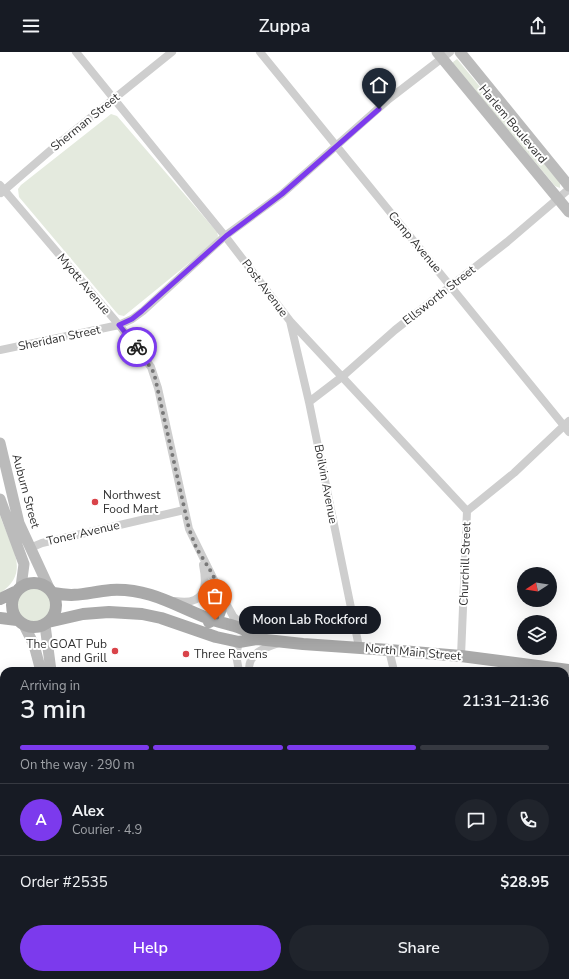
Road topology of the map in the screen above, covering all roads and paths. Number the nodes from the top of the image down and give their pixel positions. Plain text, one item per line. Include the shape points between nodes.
1 (76, 52) edge
2 (172, 52) edge
3 (260, 52) edge
4 (460, 52) edge
5 (443, 54) edge
6 (113, 99) junction
7 (337, 147) junction
8 (569, 188) edge
9 (1, 190) edge
10 (558, 198) junction
11 (569, 212) edge
12 (226, 236) junction
13 (451, 286) junction
14 (290, 321) junction
15 (119, 325) junction
16 (0, 350) edge
17 (343, 376) junction
18 (309, 402) junction
19 (567, 426) edge
20 (0, 443) edge
21 (0, 498) edge
22 (184, 510) junction
23 (467, 512) junction
24 (30, 548) junction
25 (200, 554) junction
26 (18, 589) junction
27 (51, 590) junction
28 (220, 592) junction
29 (0, 599) edge
30 (169, 600) junction
31 (0, 618) edge
32 (161, 618) junction
33 (215, 620) junction
34 (20, 623) junction
35 (46, 624) junction
36 (253, 635) junction
37 (239, 642) junction
38 (284, 642) junction
39 (359, 647) junction
40 (389, 650) junction
41 (461, 656) junction
42 (40, 667) edge
43 (51, 667) edge
44 (238, 667) edge
45 (249, 667) edge
46 (393, 667) edge
47 (546, 667) edge

1 - 6 street, Post Avenue
2 - 6 street, Sherman Street
3 - 7 street, Camp Avenue
4 - 8 street, Harlem Boulevard
5 - 7 street, Sheridan Street
5 - 10 street, Harlem Boulevard
6 - 9 street, Sherman Street
6 - 12 street, Post Avenue
7 - 12 street, Sheridan Street via 282,194
7 - 13 street, Camp Avenue
8 - 10 street, Ellsworth Street
9 - 15 street, Myott Avenue
10 - 11 street, Harlem Boulevard
10 - 13 street, Ellsworth Street
12 - 14 street, Post Avenue
12 - 15 street, Sheridan Street via 149,306
13 - 17 street, Ellsworth Street via 395,330
13 - 19 street, Camp Avenue
14 - 17 street, Post Avenue
14 - 18 street, Boilvin Avenue
15 - 16 street, Sheridan Street
15 - 22 street, Myott Avenue via 154,373
17 - 18 street, Ellsworth Street
17 - 23 street, Post Avenue
18 - 39 street, Boilvin Avenue
19 - 23 street, Churchill Street
20 - 24 street, Auburn Street via 15,510
21 - 26 street, Auburn Street via 24,564
22 - 24 street, Toner Avenue
22 - 25 street, Myott Avenue
23 - 41 street, Churchill Street
24 - 27 street, Auburn Street
25 - 28 street, Myott Avenue
25 - 30 street via 205,575 204,592 200,597 188,602
26 - 27 main road via 35,582
26 - 29 main road
26 - 34 main road via 12,607
27 - 30 main road, North Main Street via 78,596 111,590 155,595
27 - 35 main road via 56,607 55,614
28 - 33 main road via 221,609
28 - 36 street, Myott Avenue via 233,616
30 - 33 main road, North Main Street
31 - 34 main road
32 - 33 main road via 172,617 197,624
32 - 35 main road, North Main Street via 109,612 83,614
32 - 37 main road, North Main Street
33 - 36 main road, North Main Street
34 - 35 main road via 30,627
34 - 42 street via 34,645
35 - 43 street
36 - 37 main road, North Main Street
36 - 38 main road, North Main Street
37 - 44 street via 236,655
38 - 39 main road, North Main Street
38 - 45 street via 258,651 250,660
39 - 40 main road, North Main Street
40 - 41 main road, North Main Street
40 - 46 street
41 - 47 main road, North Main Street

